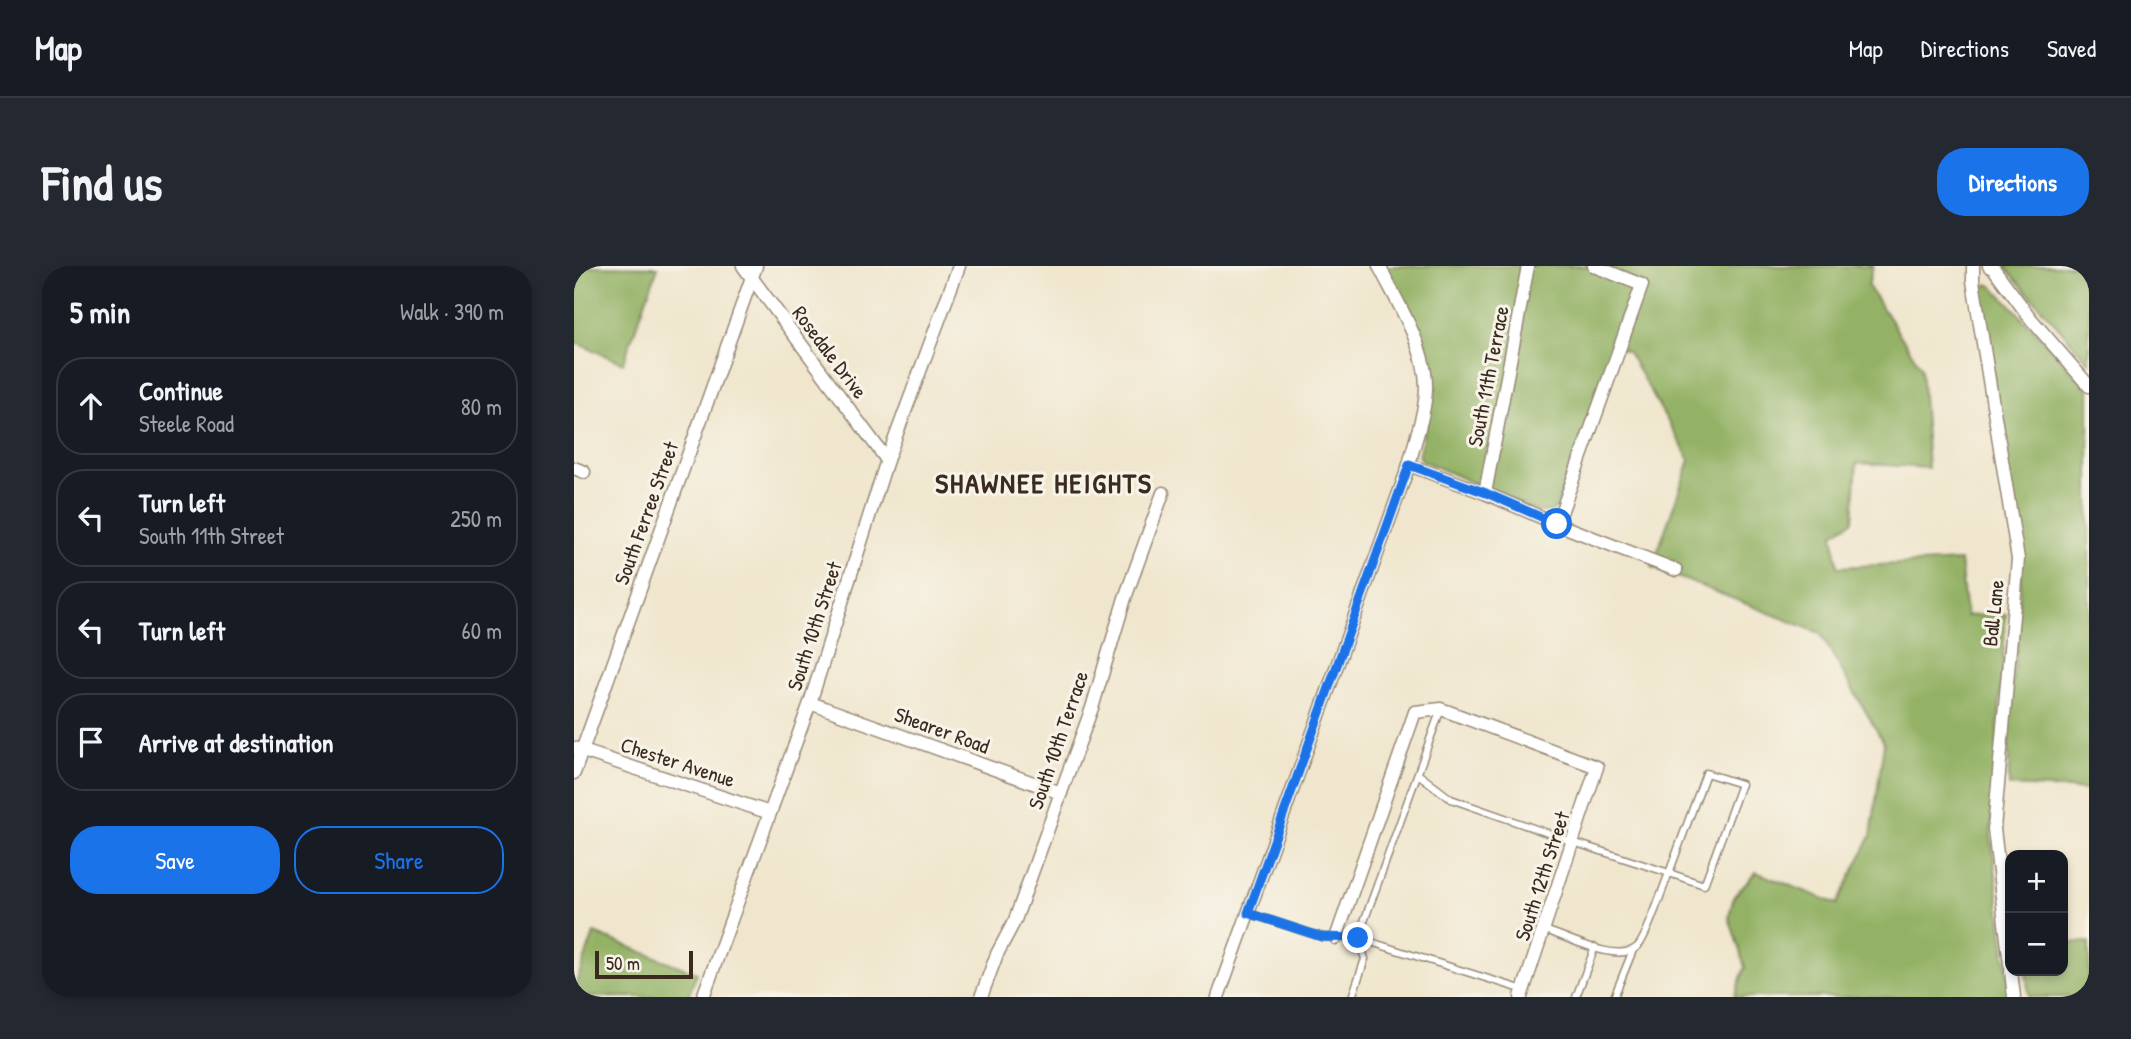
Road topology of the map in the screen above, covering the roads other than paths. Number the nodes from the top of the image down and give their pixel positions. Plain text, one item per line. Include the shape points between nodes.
1 (743, 266) edge
2 (959, 266) edge
3 (1379, 266) edge
4 (1528, 266) edge
5 (1594, 266) edge
6 (1973, 266) edge
7 (1989, 266) edge
8 (753, 272) edge
9 (2089, 386) edge
10 (887, 460) junction
11 (1409, 465) junction
12 (1163, 493) dead end
13 (1486, 493) junction
14 (1557, 524) junction
15 (1676, 570) dead end
16 (810, 703) junction
17 (1441, 709) junction
18 (578, 749) edge
19 (574, 773) edge
20 (1418, 774) junction
21 (1061, 793) junction
22 (770, 813) junction
23 (1573, 842) junction
24 (1669, 873) junction
25 (1248, 913) junction
26 (2005, 922) edge
27 (1545, 930) junction
28 (1336, 938) junction
29 (1358, 938) junction
30 (1595, 947) junction
31 (1633, 950) junction
32 (2012, 976) edge
33 (1523, 993) edge
34 (703, 997) edge
35 (981, 997) edge
36 (1218, 997) edge
37 (1352, 997) edge
38 (1576, 997) edge
39 (1614, 997) edge
40 (2014, 997) edge

1 - 8 street, Rosedale Drive
2 - 10 street, South 10th Street
3 - 11 street via 1418,346 1426,384
4 - 13 street, South 11th Terrace
5 - 14 street via 1642,285
6 - 26 street, Ball Lane via 2018,559 1994,828
7 - 9 street
8 - 10 street, Rosedale Drive
8 - 18 street, South Ferree Street
10 - 16 street, South 10th Street
11 - 13 street
11 - 25 street
12 - 21 street, South 10th Terrace
13 - 14 street
14 - 15 street
16 - 21 street, Shearer Road
16 - 22 street, South 10th Street
17 - 20 lane
17 - 23 street, South 12th Street via 1597,766
17 - 28 street via 1415,712
18 - 19 street, South Ferree Street
18 - 22 street, Chester Avenue
20 - 23 lane via 1451,799
20 - 29 lane
21 - 35 street, South 10th Terrace via 1015,920
22 - 34 street, South 10th Street
23 - 24 lane
23 - 27 street, South 12th Street
24 - 24 lane via 1704,885 1741,784 1706,773
24 - 31 lane via 1639,946
25 - 28 lane via 1302,932
25 - 36 street
27 - 30 lane
27 - 33 street, South 12th Street
28 - 29 lane
29 - 33 lane
29 - 37 lane via 1365,959
30 - 31 lane via 1612,954
30 - 38 lane
31 - 39 lane
32 - 40 street

